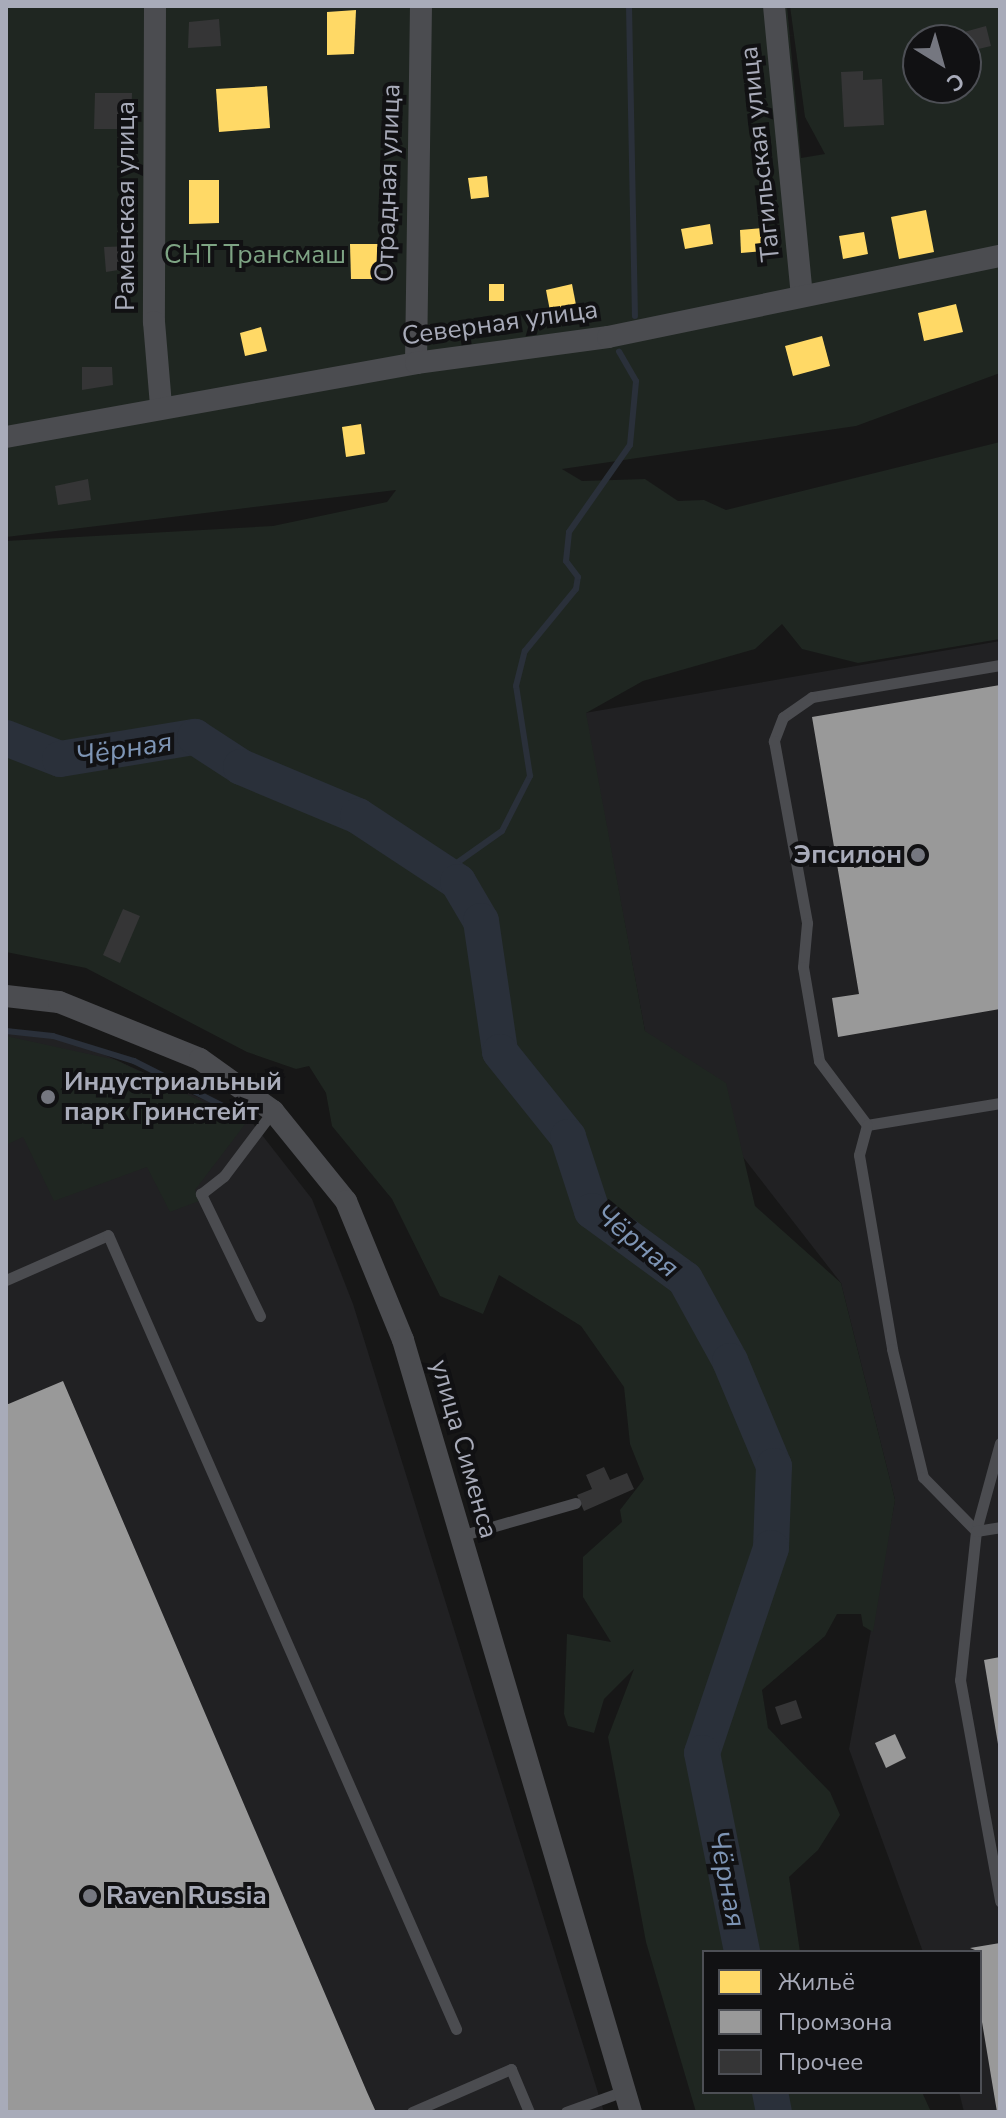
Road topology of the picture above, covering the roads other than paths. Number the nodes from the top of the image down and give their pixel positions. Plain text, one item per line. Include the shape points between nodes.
1 (155, 6) edge
2 (421, 6) edge
3 (774, 6) edge
4 (1000, 256) edge
5 (802, 296) junction
6 (416, 363) junction
7 (161, 406) junction
8 (6, 437) edge
9 (1000, 665) edge
10 (6, 996) edge
11 (1000, 1103) edge
12 (273, 1111) junction
13 (867, 1125) junction
14 (6, 1280) edge
15 (260, 1316) dead end
16 (1000, 1443) edge
17 (575, 1503) dead end
18 (1000, 1527) edge
19 (976, 1531) junction
20 (460, 1536) junction
21 (1000, 1901) edge
22 (456, 2029) dead end
23 (627, 2101) edge
24 (412, 2112) edge
25 (529, 2112) edge
26 (566, 2112) edge

1 - 7 street, Раменская улица via 154,322
2 - 6 street, Отрадная улица
3 - 5 street, Тагильская улица
4 - 5 street, Северная улица
5 - 6 street, Северная улица via 608,337
6 - 7 street, Северная улица
7 - 8 street, Северная улица
9 - 13 lane via 812,697 783,717 774,741 807,923 803,967 819,1061
10 - 12 street, улица Сименса via 59,1002 136,1027 200,1059
11 - 13 lane
12 - 15 lane via 224,1176 201,1194
12 - 20 street, улица Сименса via 346,1201 378,1268
13 - 19 lane via 859,1155 892,1349 923,1477
14 - 22 lane via 108,1235
16 - 19 lane
17 - 20 lane
18 - 19 lane
19 - 21 lane via 960,1680
20 - 23 street, улица Сименса
23 - 26 lane
24 - 25 lane via 511,2069

